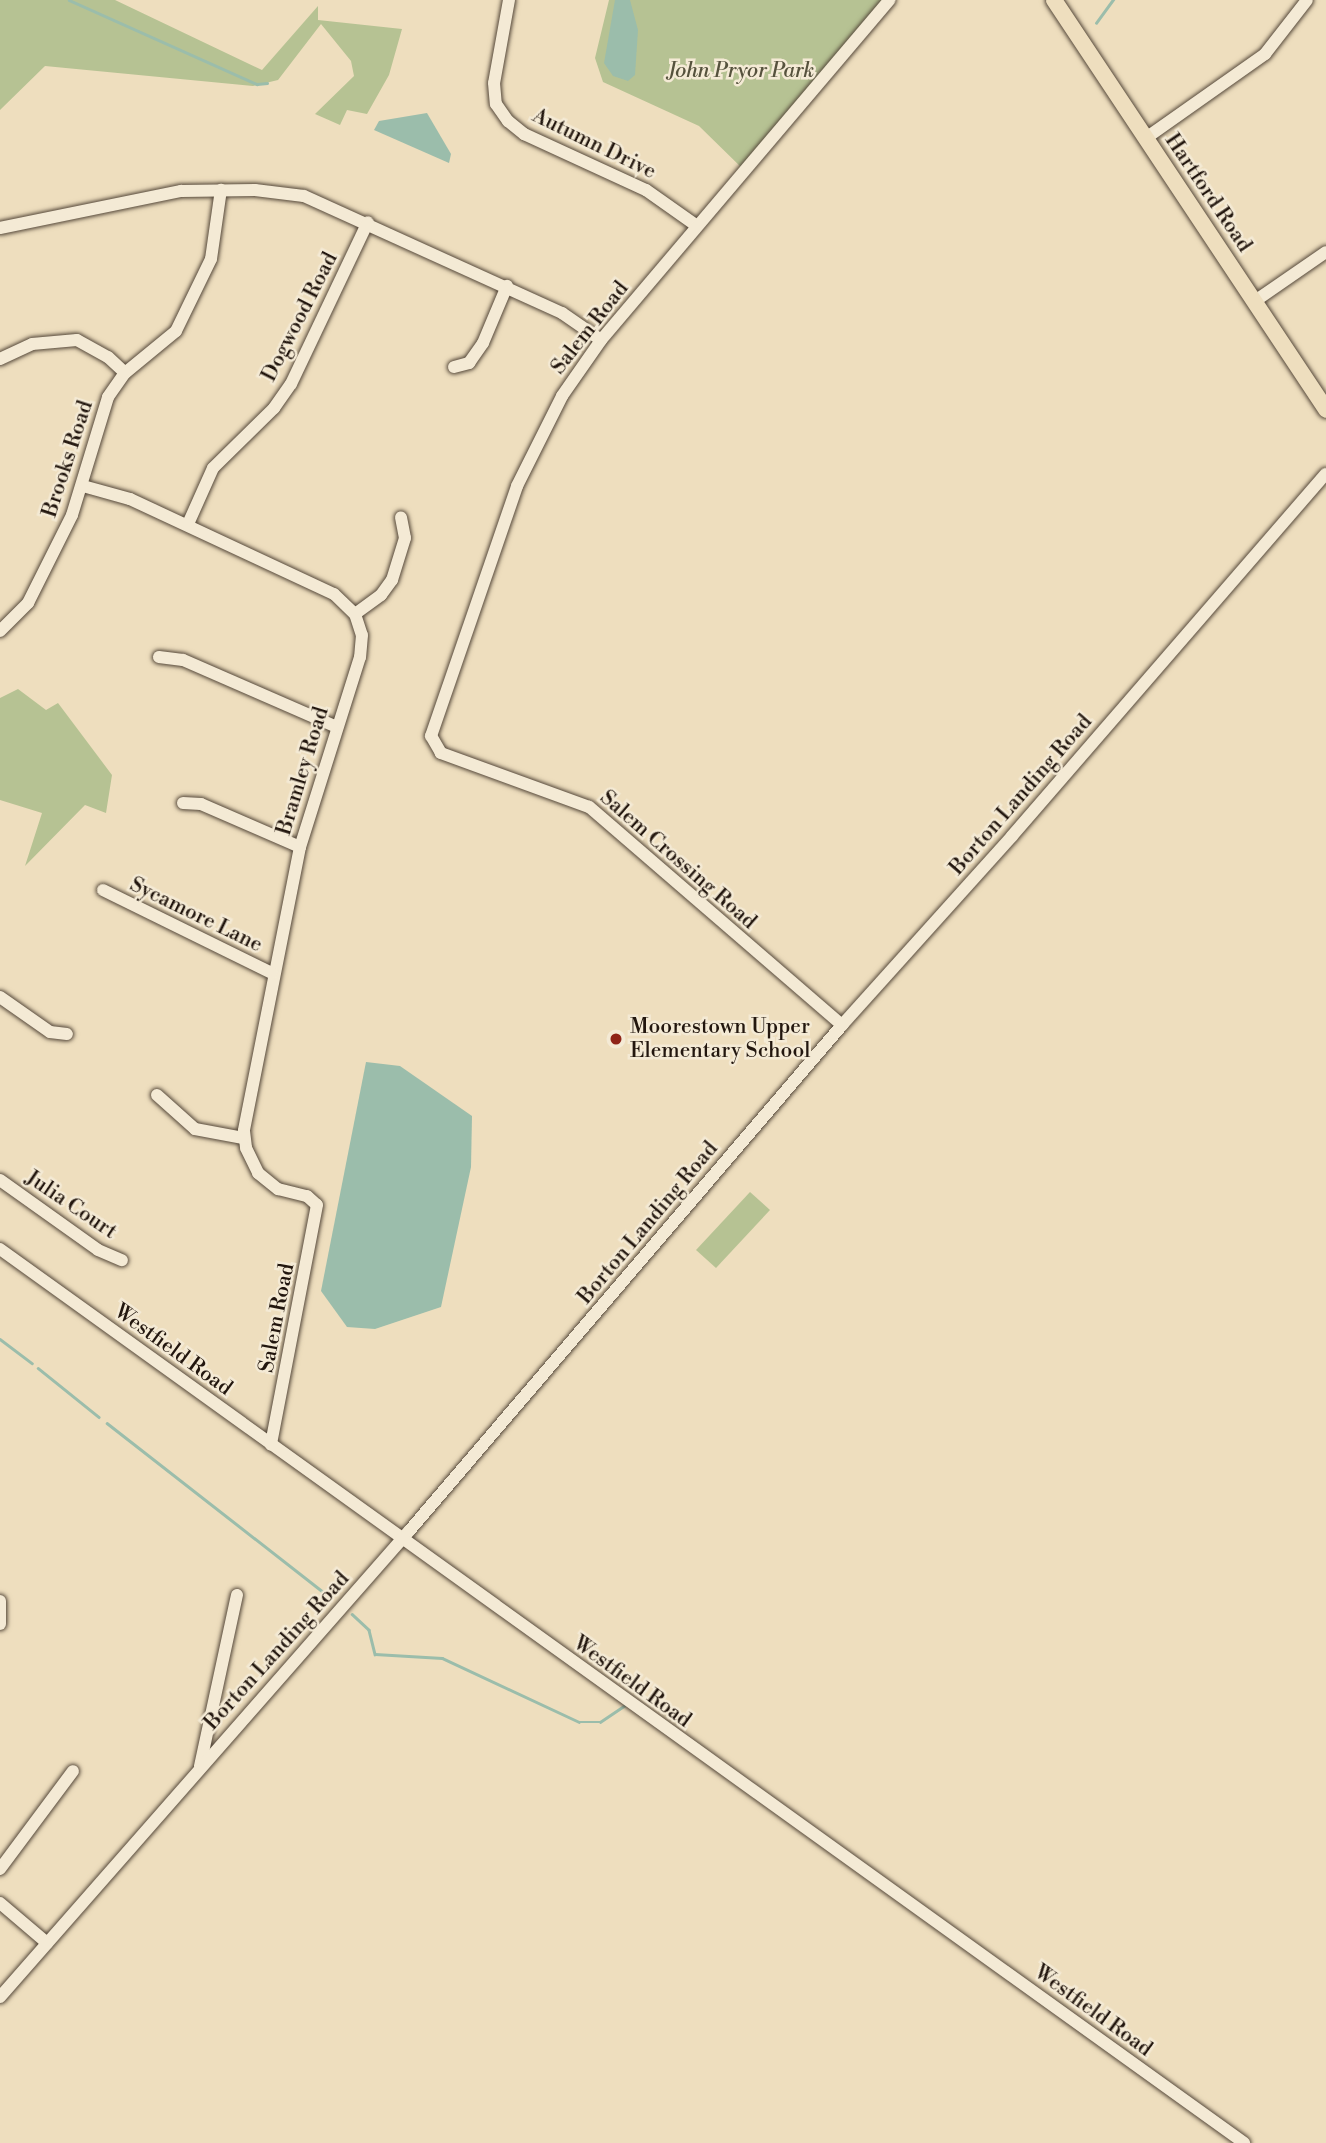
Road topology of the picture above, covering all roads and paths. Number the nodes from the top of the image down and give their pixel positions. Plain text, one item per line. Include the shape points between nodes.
1 (509, 0) edge
2 (889, 0) edge
3 (1054, 0) edge
4 (1307, 0) edge
5 (1146, 138) junction
6 (221, 190) junction
7 (368, 222) junction
8 (696, 226) junction
9 (0, 228) edge
10 (1326, 252) edge
11 (507, 286) junction
12 (1255, 301) junction
13 (601, 340) junction
14 (0, 359) edge
15 (454, 367) dead end
16 (125, 373) junction
17 (1326, 410) edge
18 (1326, 474) edge
19 (83, 486) junction
20 (401, 517) dead end
21 (188, 524) junction
22 (355, 614) junction
23 (0, 631) edge
24 (159, 657) dead end
25 (337, 727) junction
26 (432, 742) joint
27 (183, 803) dead end
28 (300, 847) junction
29 (103, 890) dead end
30 (272, 973) junction
31 (0, 997) edge
32 (842, 1025) junction
33 (67, 1034) dead end
34 (157, 1095) dead end
35 (243, 1138) junction
36 (0, 1180) edge
37 (0, 1249) edge
38 (122, 1260) dead end
39 (271, 1444) junction
40 (401, 1540) junction
41 (237, 1595) dead end
42 (0, 1601) edge
43 (0, 1624) edge
44 (200, 1766) junction
45 (73, 1771) dead end
46 (0, 1869) edge
47 (0, 1903) edge
48 (47, 1942) junction
49 (0, 1997) edge
50 (1244, 2143) edge

1 - 8 street, Autumn Drive via 494,83 496,104 508,121 524,134 646,190
2 - 8 street, Salem Road
3 - 5 main road, Hartford Road
4 - 5 street via 1265,54
5 - 12 main road, Hartford Road
6 - 7 street via 304,196
6 - 9 street via 151,194
6 - 16 street, Brooks Road via 211,259 176,331
7 - 11 street
7 - 21 street, Dogwood Road via 291,384 274,408 212,468
8 - 13 street, Salem Road
10 - 12 street
11 - 13 street via 562,313
11 - 15 street via 483,343 469,363
12 - 17 main road, Hartford Road
13 - 26 street, Salem Road via 562,396 528,461 432,729
14 - 16 street via 33,344 77,340 108,357
16 - 19 street, Brooks Road via 103,409
18 - 32 street, Borton Landing Road
19 - 21 street via 130,499
19 - 23 street, Brooks Road via 29,603
20 - 22 street via 405,538 392,580 381,595
21 - 22 street via 334,594
22 - 25 street, Bramley Road via 362,635 360,657
24 - 25 street via 183,660
25 - 28 street, Bramley Road
26 - 32 street, Salem Crossing Road via 440,752 589,807
27 - 28 street via 201,804
28 - 30 street, Bramley Road
29 - 30 street, Sycamore Lane
30 - 35 street, Bramley Road
31 - 33 street via 50,1031
32 - 40 street, Borton Landing Road
34 - 35 street via 195,1129
35 - 39 street, Salem Road via 253,1167 265,1180 314,1200 317,1210
36 - 38 street, Julia Court via 98,1250
37 - 39 street, Westfield Road
39 - 40 street, Westfield Road
40 - 44 street, Borton Landing Road
40 - 50 street, Westfield Road
41 - 44 street
42 - 43 street
44 - 48 street, Borton Landing Road
45 - 46 street
47 - 48 street
48 - 49 street, Borton Landing Road

